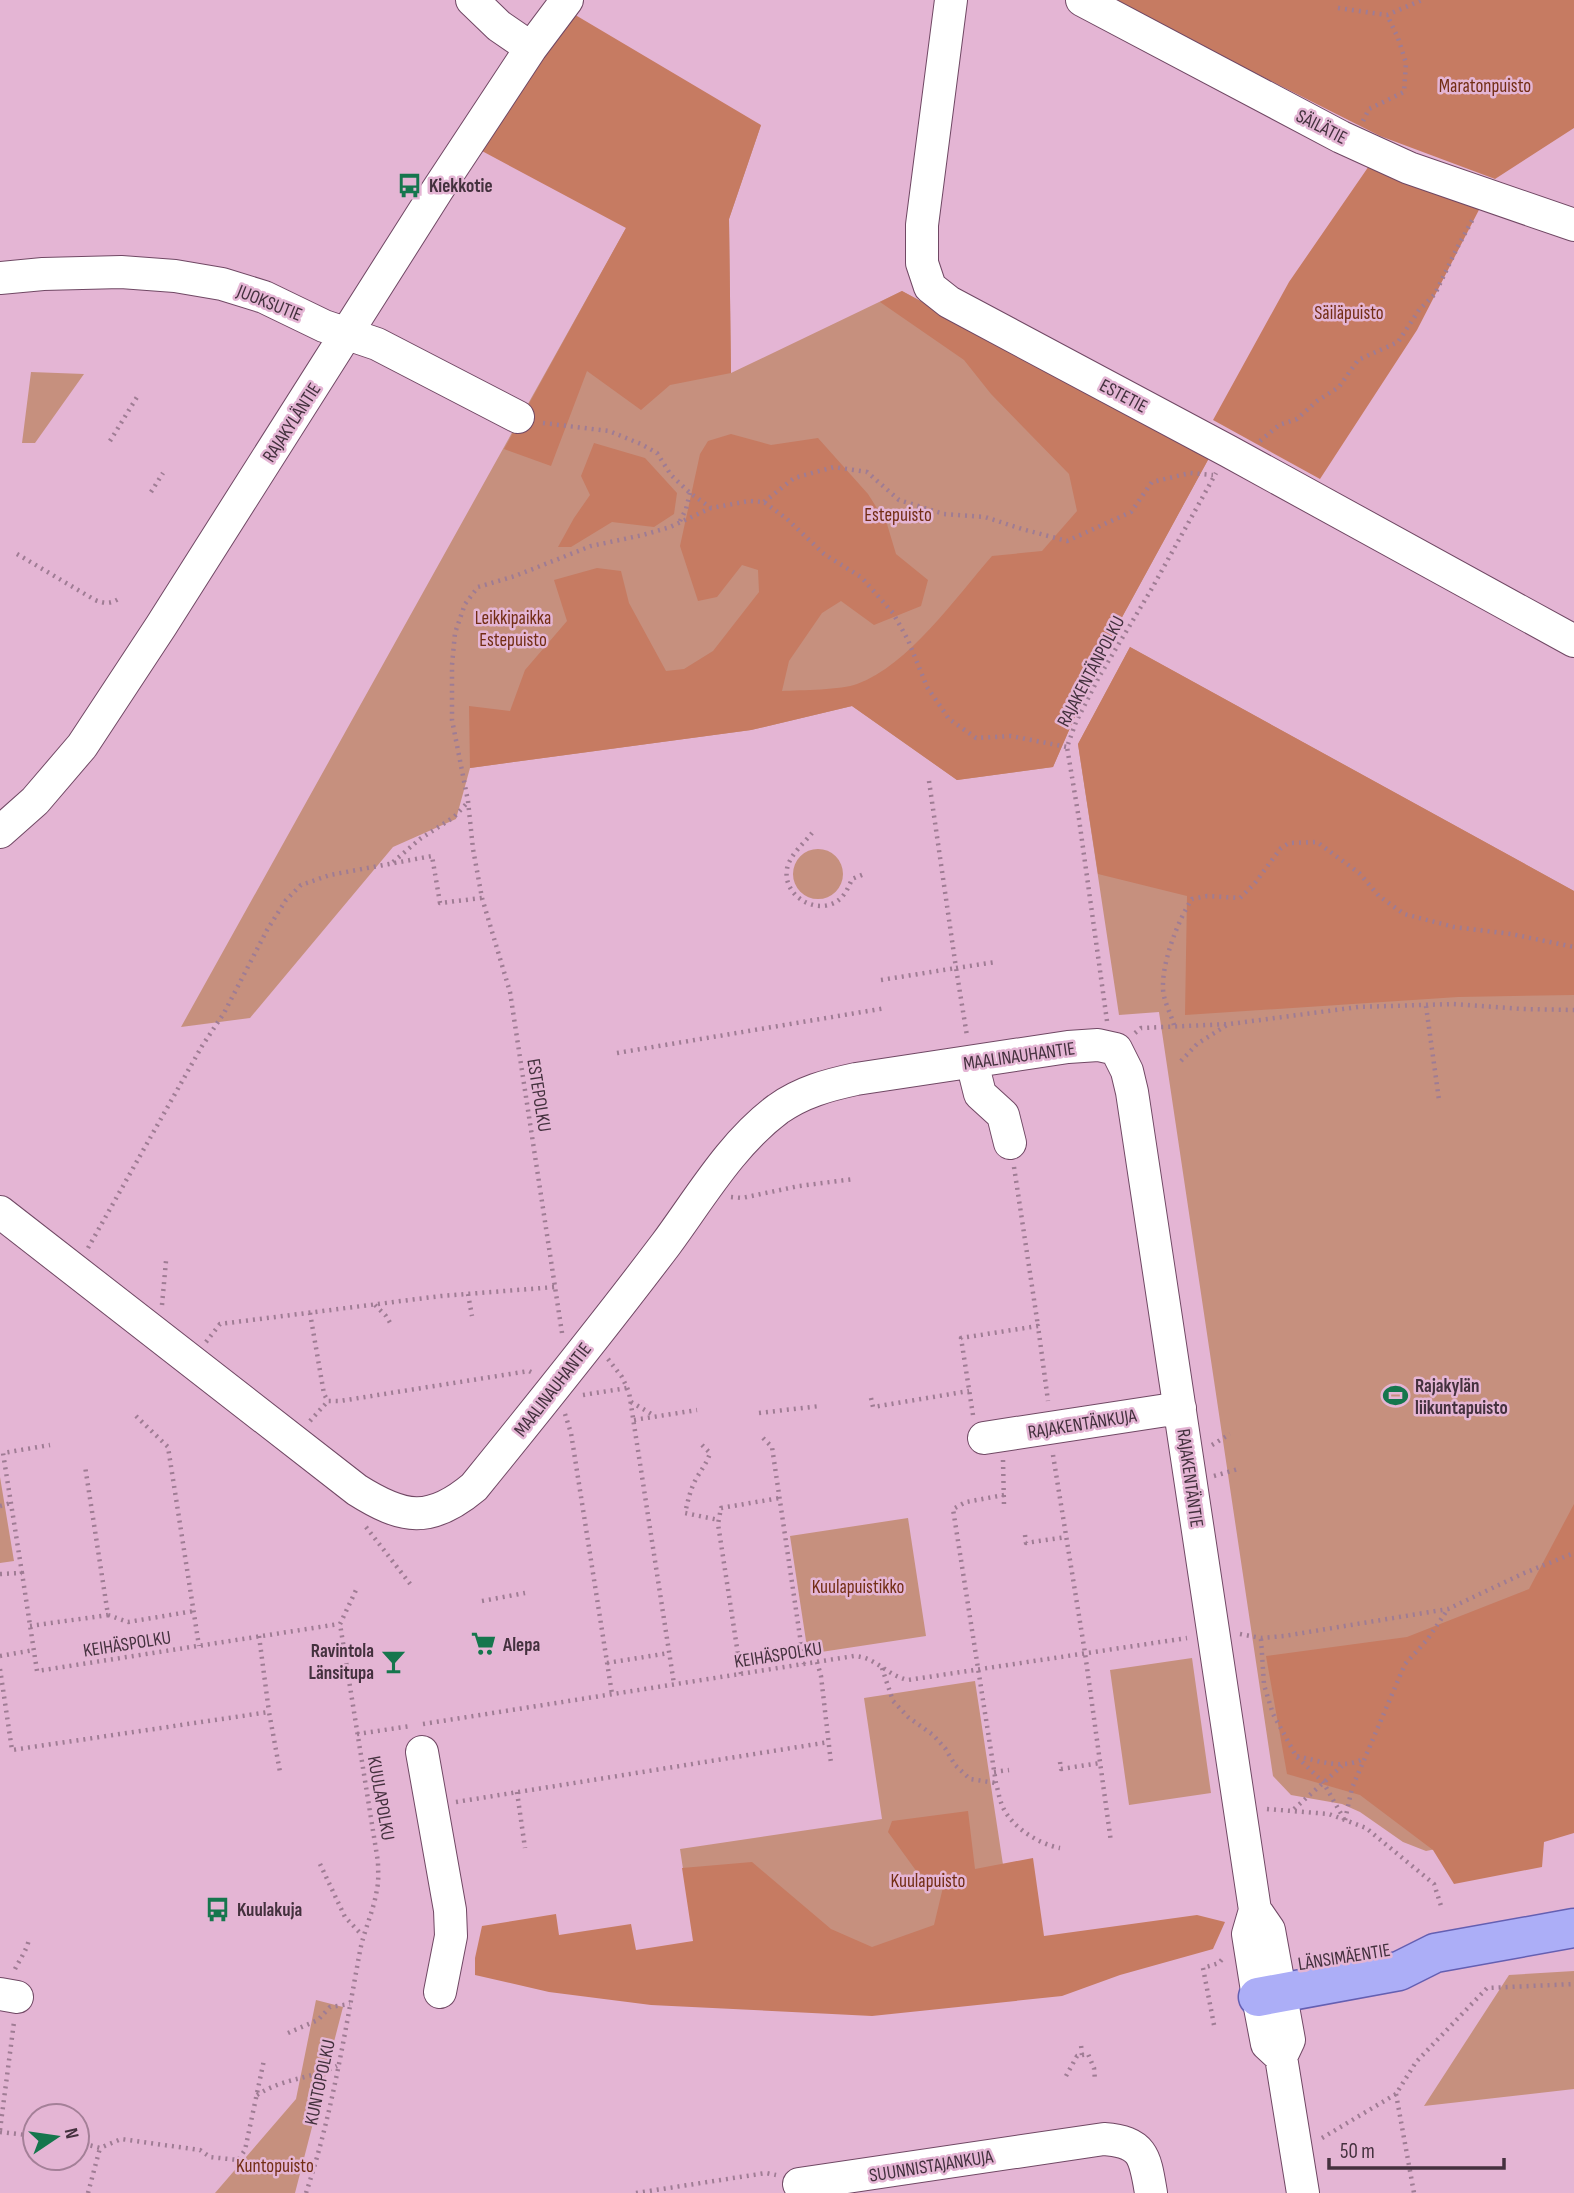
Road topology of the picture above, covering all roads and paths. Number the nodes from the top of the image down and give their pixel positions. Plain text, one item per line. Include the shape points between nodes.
1 (472, 0) edge
2 (567, 0) edge
3 (951, 0) edge
4 (1082, 0) edge
5 (1422, 0) edge
6 (1338, 8) dead end
7 (1387, 15) junction
8 (531, 48) junction
9 (1350, 141) junction
10 (1481, 193) junction
11 (1574, 225) edge
12 (0, 278) edge
13 (348, 334) junction
14 (137, 397) dead end
15 (518, 417) joint
16 (110, 441) dead end
17 (1229, 462) junction
18 (163, 473) dead end
19 (151, 492) dead end
20 (690, 493) junction
21 (764, 502) junction
22 (711, 508) junction
23 (680, 521) junction
24 (17, 554) dead end
25 (120, 598) dead end
26 (1574, 641) edge
27 (1066, 747) junction
28 (929, 781) dead end
29 (468, 801) junction
30 (0, 832) edge
31 (812, 833) dead end
32 (392, 862) junction
33 (864, 874) dead end
34 (482, 898) junction
35 (1574, 947) edge
36 (996, 962) dead end
37 (957, 968) junction
38 (881, 980) dead end
39 (1426, 1006) junction
40 (886, 1008) dead end
41 (1574, 1010) edge
42 (1230, 1024) junction
43 (1174, 1025) junction
44 (1116, 1049) junction
45 (617, 1053) dead end
46 (970, 1053) junction
47 (1181, 1061) dead end
48 (1438, 1100) dead end
49 (1010, 1143) joint
50 (854, 1179) dead end
51 (701, 1194) junction
52 (0, 1212) edge
53 (166, 1261) dead end
54 (75, 1270) junction
55 (555, 1287) junction
56 (468, 1294) junction
57 (374, 1305) junction
58 (161, 1313) dead end
59 (310, 1313) junction
60 (472, 1316) dead end
61 (392, 1326) dead end
62 (1038, 1326) junction
63 (562, 1340) dead end
64 (202, 1345) dead end
65 (602, 1354) dead end
66 (540, 1376) dead end
67 (627, 1388) junction
68 (969, 1391) junction
69 (587, 1394) dead end
70 (871, 1398) dead end
71 (328, 1401) junction
72 (631, 1402) junction
73 (820, 1406) dead end
74 (561, 1407) dead end
75 (1180, 1408) junction
76 (697, 1410) dead end
77 (759, 1413) dead end
78 (136, 1416) dead end
79 (656, 1417) junction
80 (634, 1420) junction
81 (306, 1426) dead end
82 (1051, 1428) junction
83 (987, 1434) junction
84 (1230, 1434) dead end
85 (763, 1438) dead end
86 (50, 1445) dead end
87 (702, 1445) dead end
88 (1205, 1448) dead end
89 (1, 1452) edge
90 (85, 1466) dead end
91 (1238, 1469) dead end
92 (1210, 1478) dead end
93 (1004, 1496) junction
94 (780, 1498) junction
95 (11, 1503) junction
96 (1004, 1504) dead end
97 (0, 1506) edge
98 (719, 1520) junction
99 (365, 1526) dead end
100 (1025, 1535) dead end
101 (1066, 1536) junction
102 (1574, 1553) edge
103 (22, 1573) junction
104 (0, 1574) edge
105 (411, 1585) dead end
106 (357, 1588) dead end
107 (525, 1593) dead end
108 (482, 1601) dead end
109 (1448, 1609) junction
110 (194, 1611) junction
111 (108, 1615) junction
112 (340, 1624) junction
113 (30, 1626) junction
114 (1234, 1632) dead end
115 (259, 1636) junction
116 (1197, 1637) dead end
117 (1261, 1639) junction
118 (199, 1646) junction
119 (34, 1650) junction
120 (669, 1653) junction
121 (1085, 1653) junction
122 (0, 1656) edge
123 (817, 1662) junction
124 (607, 1663) junction
125 (804, 1664) junction
126 (882, 1667) junction
127 (0, 1669) edge
128 (978, 1669) junction
129 (741, 1674) junction
130 (674, 1684) junction
131 (612, 1694) junction
132 (269, 1712) junction
133 (357, 1734) junction
134 (829, 1742) junction
135 (422, 1752) dead end
136 (1296, 1756) junction
137 (1364, 1759) junction
138 (1060, 1762) dead end
139 (831, 1763) dead end
140 (1100, 1763) junction
141 (1343, 1765) junction
142 (1009, 1770) dead end
143 (280, 1772) dead end
144 (994, 1772) junction
145 (1323, 1782) junction
146 (996, 1783) junction
147 (517, 1792) junction
148 (452, 1803) dead end
149 (1262, 1808) dead end
150 (1294, 1810) junction
151 (1345, 1820) junction
152 (1111, 1842) dead end
153 (525, 1848) dead end
154 (1060, 1848) dead end
155 (320, 1864) dead end
156 (1442, 1909) dead end
157 (1574, 1928) edge
158 (363, 1936) junction
159 (30, 1939) dead end
160 (356, 1975) joint
161 (1267, 1982) junction
162 (1574, 1984) edge
163 (10, 1987) edge
164 (440, 1992) dead end
165 (350, 2004) junction
166 (288, 2033) dead end
167 (1081, 2045) dead end
168 (1082, 2055) junction
169 (264, 2060) dead end
170 (337, 2066) junction
171 (1066, 2076) dead end
172 (1096, 2080) dead end
173 (1396, 2094) junction
174 (256, 2095) junction
175 (0, 2131) edge
176 (21, 2134) edge
177 (1320, 2139) dead end
178 (91, 2146) edge
179 (100, 2148) junction
180 (817, 2186) edge
181 (88, 2193) edge
182 (306, 2193) edge
183 (636, 2193) edge
184 (1151, 2193) edge
185 (1303, 2193) edge
186 (1414, 2193) edge

1 - 8 street
2 - 8 street, RAJAKYLÄNTIE
3 - 17 street, ESTETIE via 922,225 922,263 930,287
4 - 9 street, SÄILÄTIE
5 - 7 path
6 - 7 path
7 - 9 path via 1406,63 1404,92 1369,109
8 - 13 street, RAJAKYLÄNTIE
9 - 10 street, SÄILÄTIE via 1409,169
10 - 11 street, SÄILÄTIE
10 - 17 path, RAJAKENTÄNPOLKU via 1476,214 1435,295 1398,342 1358,360 1339,387
12 - 13 street, JUOKSUTIE via 121,272 210,282 264,297
13 - 15 street, JUOKSUTIE via 377,344
13 - 30 street, RAJAKYLÄNTIE via 82,746
14 - 16 path
15 - 20 path via 610,431 641,444 657,453
17 - 21 path via 1152,482 1131,512 1067,541 985,517 944,514 899,500 867,472 834,467 794,478
17 - 26 street, ESTETIE
17 - 27 path, RAJAKENTÄNPOLKU via 1099,677
18 - 19 path
20 - 22 path
20 - 23 path
21 - 22 path, ESTEPOLKU
21 - 27 path via 824,554 860,577 893,613 927,687 949,719 976,738 1012,736
22 - 23 path, ESTEPOLKU
23 - 29 path, ESTEPOLKU via 591,546 478,587 465,604 455,633 452,720
24 - 25 path via 104,604
27 - 44 path, RAJAKENTÄNPOLKU via 1107,1022
28 - 37 path
29 - 32 path via 454,817
29 - 34 path, ESTEPOLKU
31 - 33 path via 787,868 791,890 798,898 808,904 830,905 839,900 852,879
32 - 34 path via 432,856 440,903
32 - 54 path via 301,885 286,900
34 - 55 path, ESTEPOLKU via 510,992
35 - 43 path via 1404,914 1317,842 1289,843 1240,898 1192,899 1185,909 1169,949 1163,989
36 - 37 path
37 - 38 path
37 - 46 path
39 - 41 path
39 - 42 path via 1358,1007
39 - 48 path
40 - 45 path
42 - 43 path
42 - 47 path via 1197,1044
43 - 44 path via 1141,1028
44 - 46 street, MAALINAUHANTIE via 1098,1045
44 - 75 street, RAJAKENTÄNTIE via 1132,1091
46 - 49 street via 980,1094 1003,1115
46 - 51 street, MAALINAUHANTIE via 823,1086 802,1095 760,1124
49 - 62 path
50 - 51 path via 741,1198
51 - 54 street, MAALINAUHANTIE via 474,1487 427,1513 412,1514 380,1505 357,1490
52 - 54 street, MAALINAUHANTIE
53 - 58 path
55 - 56 path
55 - 63 path, ESTEPOLKU
56 - 57 path
56 - 60 path
57 - 59 path
57 - 61 path
59 - 64 path via 220,1324
59 - 71 path
62 - 68 path via 961,1338
62 - 82 path
65 - 67 path
66 - 71 path via 529,1371
67 - 69 path
67 - 72 path
68 - 70 path via 873,1408
68 - 83 path
71 - 81 path
72 - 79 path
72 - 80 path
73 - 77 path
74 - 124 path via 571,1433
75 - 82 street, RAJAKENTÄNKUJA
75 - 161 street, RAJAKENTÄNTIE via 1255,1910 1269,1930
76 - 79 path
78 - 110 path via 168,1447
79 - 80 path
80 - 120 path
82 - 83 street, RAJAKENTÄNKUJA
82 - 101 path
83 - 93 path
84 - 88 path
85 - 94 path via 772,1447
86 - 89 path
87 - 98 path via 710,1453 685,1513
89 - 95 path
90 - 111 path
91 - 92 path
93 - 96 path
93 - 128 path via 966,1502 953,1509
94 - 98 path via 721,1508
94 - 125 path
95 - 97 path
95 - 103 path
98 - 129 path
99 - 105 path
100 - 101 path via 1026,1543
101 - 121 path
102 - 109 path
103 - 104 path
103 - 113 path
106 - 112 path
107 - 108 path
109 - 117 path
109 - 137 path via 1405,1664
110 - 111 path via 128,1622
110 - 118 path
111 - 113 path
112 - 115 path, KEIHÄSPOLKU
112 - 133 path, KUULAPOLKU
113 - 119 path
114 - 117 path
115 - 118 path, KEIHÄSPOLKU
115 - 132 path
116 - 121 path, KEIHÄSPOLKU
117 - 136 path via 1264,1685 1273,1714
118 - 119 path, KEIHÄSPOLKU via 37,1671
119 - 122 path
120 - 124 path
120 - 130 path
121 - 128 path, KEIHÄSPOLKU
121 - 140 path
123 - 125 path, KEIHÄSPOLKU
123 - 126 path, KEIHÄSPOLKU via 854,1656
123 - 134 path
124 - 131 path
125 - 129 path, KEIHÄSPOLKU
126 - 128 path, KEIHÄSPOLKU via 895,1677 908,1679
126 - 146 path via 893,1701 933,1735 955,1765 970,1779
127 - 132 path via 12,1750
128 - 144 path
129 - 130 path, KEIHÄSPOLKU
130 - 131 path, KEIHÄSPOLKU
131 - 133 path, KEIHÄSPOLKU
132 - 143 path
133 - 158 path, KUULAPOLKU via 378,1862 377,1891
134 - 139 path
134 - 147 path
135 - 164 street via 452,1936
136 - 141 path
136 - 145 path
137 - 141 path
137 - 151 path
138 - 140 path via 1061,1769
140 - 152 path
141 - 145 path
142 - 144 path
144 - 146 path
145 - 150 path
145 - 151 path
146 - 154 path via 1009,1818 1036,1839
147 - 148 path
147 - 153 path
149 - 150 path
150 - 151 path
151 - 156 path via 1366,1828 1434,1884
155 - 158 path via 345,1917
157 - 161 main road, LÄNSIMÄENTIE via 1435,1953 1391,1946
158 - 160 path, KUULAPOLKU
159 - 163 path
160 - 165 path, KUNTOPOLKU
161 - 185 street, RAJAKENTÄNTIE via 1266,2044 1281,2057
162 - 173 path via 1487,1988 1416,2062
163 - 175 path via 11,2058
165 - 166 path via 330,2007 318,2020
165 - 170 path, KUNTOPOLKU
167 - 168 path
168 - 171 path
168 - 172 path via 1088,2054
169 - 174 path
170 - 174 path via 319,2075 274,2084
170 - 182 path, KUNTOPOLKU
173 - 177 path
173 - 186 path
174 - 179 path via 245,2150 238,2160 121,2139
175 - 176 path
178 - 179 path
179 - 181 path
180 - 183 path via 766,2173
180 - 184 street, SUUNNISTAJANKUJA via 1104,2139 1119,2140 1143,2154

